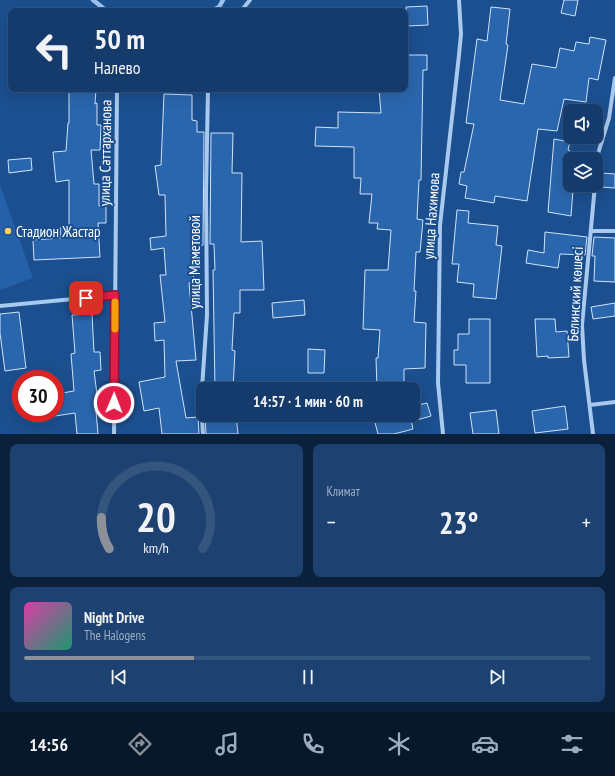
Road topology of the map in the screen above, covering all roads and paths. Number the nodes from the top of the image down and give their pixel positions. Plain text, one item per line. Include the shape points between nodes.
1 (250, 0) edge
2 (459, 0) edge
3 (243, 8) edge
4 (615, 78) edge
5 (118, 92) edge
6 (208, 92) edge
7 (599, 152) edge
8 (594, 192) edge
9 (591, 231) junction
10 (615, 231) edge
11 (115, 295) junction
12 (0, 306) edge
13 (615, 402) edge
14 (590, 405) junction
15 (114, 434) edge
16 (203, 434) edge
17 (443, 434) edge
18 (593, 434) edge

1 - 3 street
2 - 17 street, улица Нахимова via 461,34 440,225 438,383
4 - 7 street via 609,118
5 - 11 street, улица Саттарханова
6 - 16 street, улица Маметовой via 206,315 201,403
8 - 9 street, Белинский көшесi
9 - 10 street
9 - 14 street, Белинский көшесi via 582,325
11 - 12 street
11 - 15 street, улица Саттарханова
13 - 14 street
14 - 18 street, Белинский көшесi

